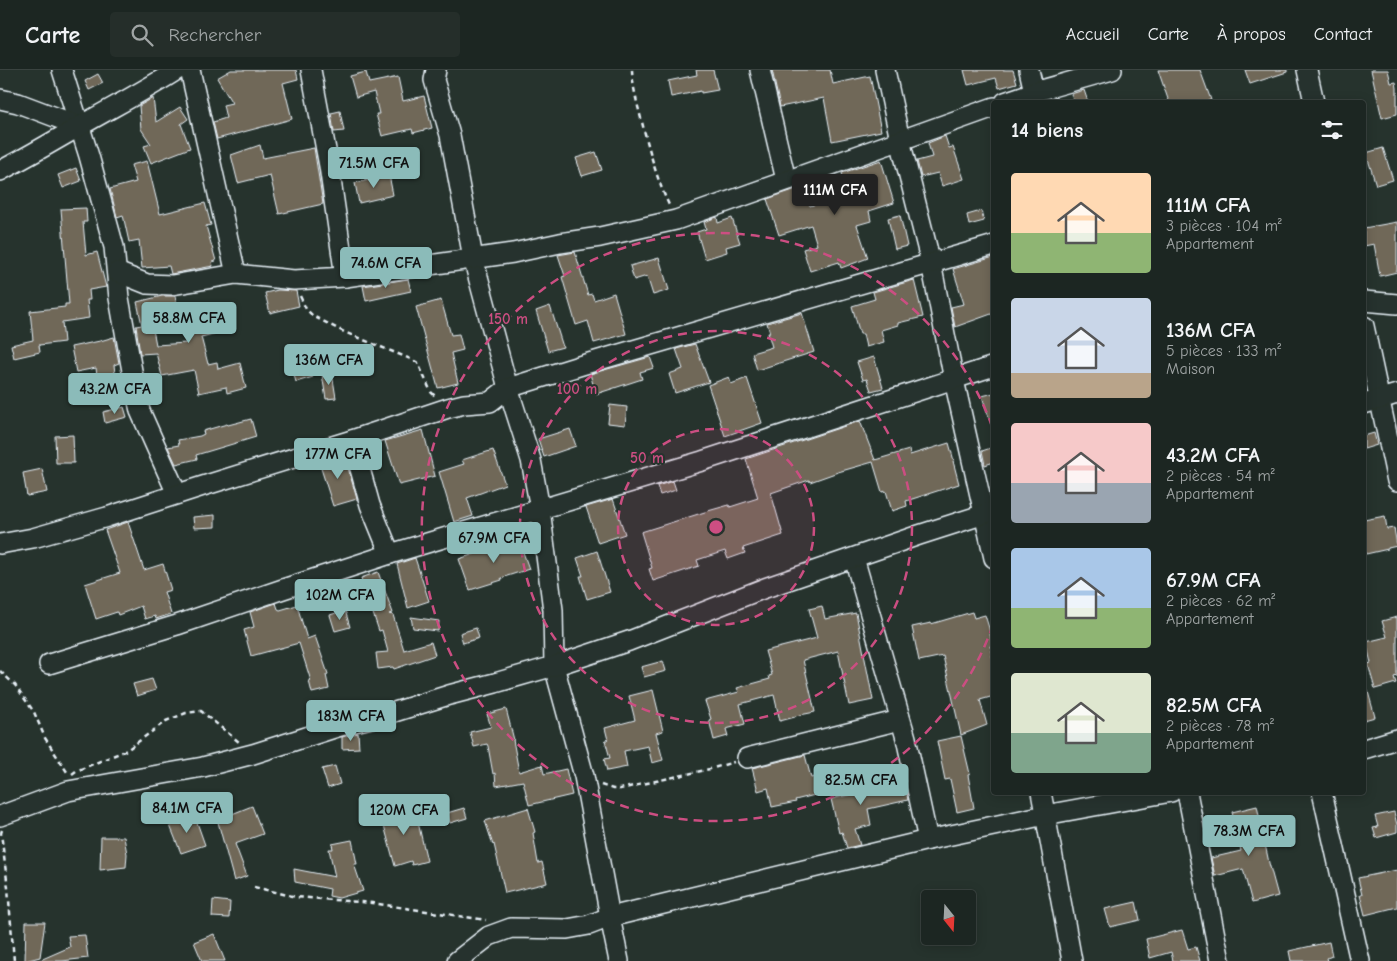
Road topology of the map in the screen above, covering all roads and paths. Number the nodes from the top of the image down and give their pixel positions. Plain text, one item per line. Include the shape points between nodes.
1 (62, 70) edge
2 (177, 70) edge
3 (190, 70) edge
4 (311, 70) edge
5 (436, 70) edge
6 (632, 70) edge
7 (760, 70) edge
8 (885, 70) edge
9 (1029, 70) edge
10 (1112, 70) edge
11 (1307, 70) edge
12 (1034, 92) junction
13 (0, 99) edge
14 (1011, 100) edge
15 (1314, 100) edge
16 (991, 108) edge
17 (79, 126) junction
18 (900, 140) junction
19 (0, 171) edge
20 (786, 180) junction
21 (676, 220) junction
22 (991, 246) edge
23 (474, 258) junction
24 (931, 263) junction
25 (117, 272) junction
26 (236, 274) junction
27 (346, 276) junction
28 (294, 280) junction
29 (1366, 300) edge
30 (1397, 304) edge
31 (1366, 335) edge
32 (991, 367) edge
33 (954, 380) junction
34 (508, 388) junction
35 (1380, 399) edge
36 (448, 408) junction
37 (352, 440) junction
38 (1397, 481) edge
39 (177, 494) junction
40 (540, 509) junction
41 (989, 513) edge
42 (991, 531) edge
43 (0, 544) edge
44 (390, 554) junction
45 (854, 558) junction
46 (49, 664) dead end
47 (554, 666) junction
48 (0, 671) edge
49 (900, 720) junction
50 (1397, 738) edge
51 (1366, 748) edge
52 (253, 754) junction
53 (747, 758) joint
54 (584, 776) junction
55 (1041, 795) edge
56 (1155, 795) edge
57 (1188, 795) edge
58 (1323, 795) edge
59 (3, 815) edge
60 (1045, 815) junction
61 (928, 840) junction
62 (254, 887) dead end
63 (610, 916) junction
64 (510, 928) junction
65 (14, 961) edge
66 (457, 961) edge
67 (620, 961) edge
68 (1072, 961) edge
69 (1220, 961) edge
70 (1360, 961) edge

1 - 17 street
2 - 17 street
3 - 26 street
4 - 27 street
5 - 23 street via 434,80 450,135
6 - 21 path via 649,147 665,198
7 - 20 street
8 - 18 street
9 - 12 street
10 - 12 street
11 - 15 street
12 - 14 street
13 - 17 street
16 - 18 street
17 - 19 street
17 - 25 street via 114,247
18 - 20 street
18 - 24 street
20 - 21 street
21 - 23 street via 600,237
22 - 24 street
23 - 27 street
23 - 34 street
24 - 33 street
24 - 34 street
25 - 26 street via 147,284 172,285
25 - 39 street via 140,411
26 - 28 street
27 - 28 street
28 - 36 path via 306,309 313,316 418,363 431,392
29 - 30 street
31 - 35 street
32 - 33 street
33 - 40 street
33 - 41 street
34 - 36 street via 490,402
34 - 40 street via 531,460
35 - 38 street
36 - 37 street
37 - 39 street
37 - 44 street via 370,505
39 - 43 street via 33,538
40 - 44 street
40 - 47 street via 554,610
41 - 42 street
41 - 45 street
44 - 46 street
45 - 47 street
45 - 49 street
47 - 52 street via 350,723
47 - 54 street
48 - 52 path via 15,685 34,712 45,738 70,776 127,750 166,721 201,711
49 - 53 street
49 - 61 street
50 - 51 street
52 - 59 street via 68,791
53 - 54 path via 620,789 606,787
54 - 63 street
55 - 60 street
56 - 60 street
57 - 69 street
58 - 70 street
59 - 65 path via 1,833
60 - 61 street
60 - 68 street
61 - 63 street
62 - 64 path via 296,897 372,903 476,918
63 - 64 street via 589,925 567,929
63 - 67 street
64 - 66 street via 489,936

